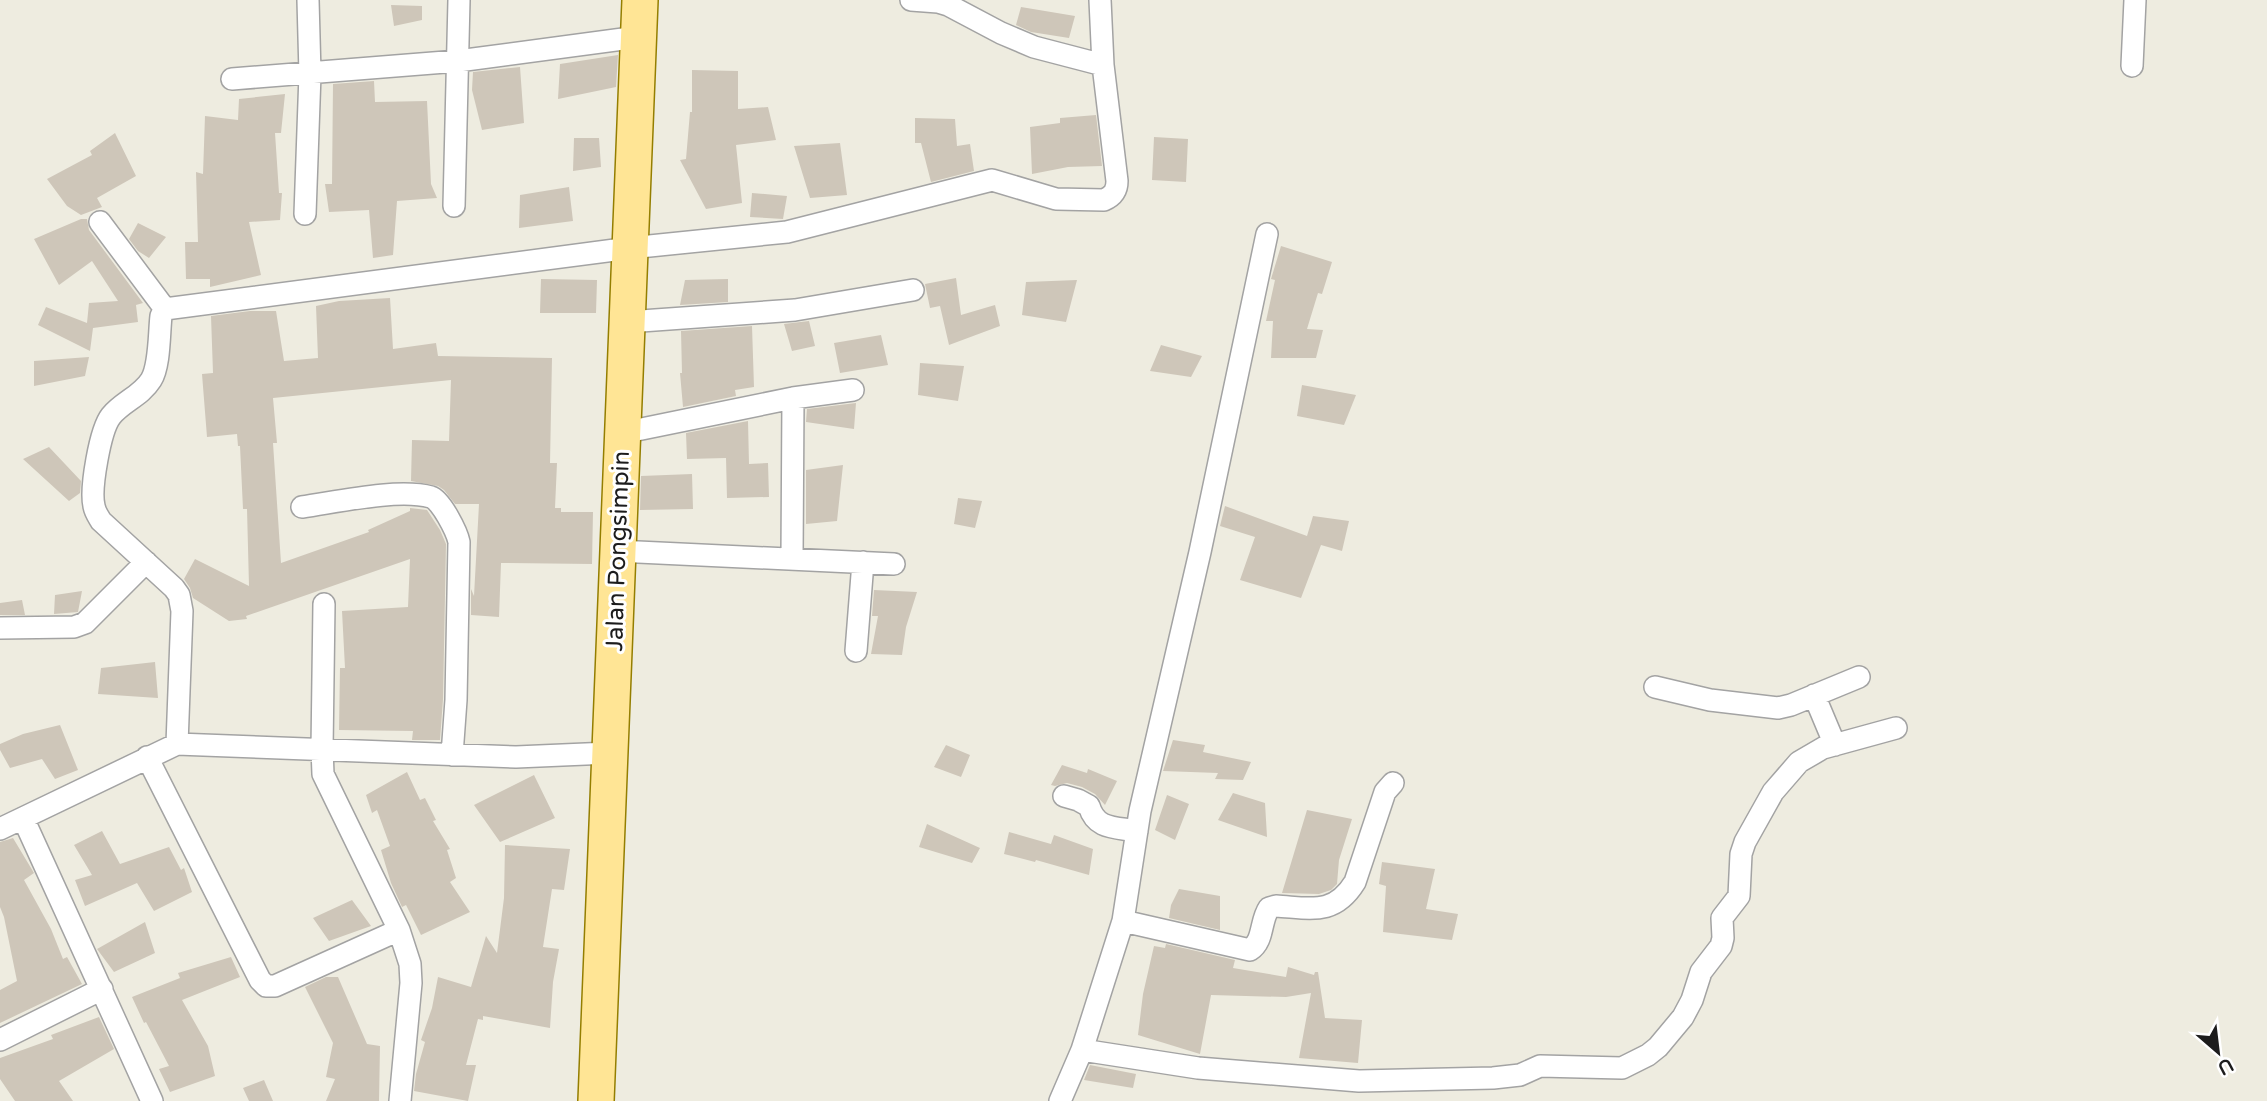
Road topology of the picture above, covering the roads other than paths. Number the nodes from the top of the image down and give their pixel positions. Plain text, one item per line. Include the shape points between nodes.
1 (308, 0) edge
2 (459, 0) edge
3 (640, 0) edge
4 (911, 0) edge
5 (1100, 0) edge
6 (2135, 0) edge
7 (638, 37) junction
8 (458, 61) junction
9 (1103, 65) junction
10 (2132, 66) dead end
11 (310, 74) junction
12 (232, 79) dead end
13 (454, 206) dead end
14 (305, 214) dead end
15 (100, 222) dead end
16 (1267, 234) dead end
17 (630, 248) junction
18 (913, 290) dead end
19 (165, 309) junction
20 (627, 322) junction
21 (853, 390) dead end
22 (793, 398) junction
23 (622, 433) junction
24 (302, 507) dead end
25 (617, 551) junction
26 (792, 558) junction
27 (146, 562) junction
28 (863, 562) junction
29 (894, 564) dead end
30 (324, 604) dead end
31 (0, 628) edge
32 (856, 651) dead end
33 (1859, 677) dead end
34 (1655, 687) dead end
35 (1814, 695) junction
36 (1896, 728) dead end
37 (177, 744) junction
38 (1835, 745) junction
39 (322, 749) junction
40 (609, 753) junction
41 (452, 755) junction
42 (147, 757) junction
43 (1393, 783) dead end
44 (1064, 796) dead end
45 (23, 818) junction
46 (0, 829) edge
47 (1137, 831) junction
48 (1123, 921) junction
49 (398, 930) junction
50 (102, 989) junction
51 (0, 1040) edge
52 (1082, 1050) junction
53 (152, 1101) edge
54 (400, 1101) edge
55 (597, 1101) edge
56 (1060, 1101) edge

1 - 11 street
2 - 8 street
3 - 7 main road, Jalan Pongsimpin
4 - 9 street via 948,5 1034,47
5 - 9 street
6 - 10 street
7 - 8 street
7 - 17 main road, Jalan Pongsimpin
8 - 11 street
8 - 13 street
9 - 17 street via 1117,181 1115,193 1104,200 1056,199 992,180 788,232
11 - 12 street
11 - 14 street
15 - 19 street
16 - 47 street
17 - 19 street
17 - 20 main road, Jalan Pongsimpin
18 - 20 street via 795,310
19 - 27 street via 153,376 143,391 109,419 94,479 96,514
20 - 23 main road, Jalan Pongsimpin
21 - 22 street
22 - 23 street
22 - 26 street
23 - 25 main road, Jalan Pongsimpin
24 - 41 street via 401,495 433,498 444,511 459,542
25 - 26 street
25 - 40 main road, Jalan Pongsimpin
26 - 28 street
27 - 31 street via 85,624
27 - 37 street via 174,588 181,603
28 - 29 street
28 - 32 street
30 - 39 street
33 - 35 street
34 - 35 street via 1710,700 1778,708
35 - 38 street
36 - 38 street
37 - 39 street
37 - 42 street
38 - 52 street via 1798,762 1773,792 1742,851 1739,896 1721,918 1721,946 1701,972 1689,1008 1658,1047 1628,1066 1540,1066 1520,1075 1493,1078 1359,1081 1198,1068
39 - 41 street
39 - 49 street via 323,774
40 - 41 street
40 - 55 main road, Jalan Pongsimpin
42 - 45 street
42 - 49 street via 266,986 275,986
43 - 48 street via 1385,792 1348,893 1321,908 1269,908 1258,943 1250,950
44 - 47 street via 1089,806 1100,824
45 - 46 street
45 - 50 street
47 - 48 street
48 - 52 street
49 - 54 street via 410,964 411,984
50 - 51 street
50 - 53 street
52 - 56 street

